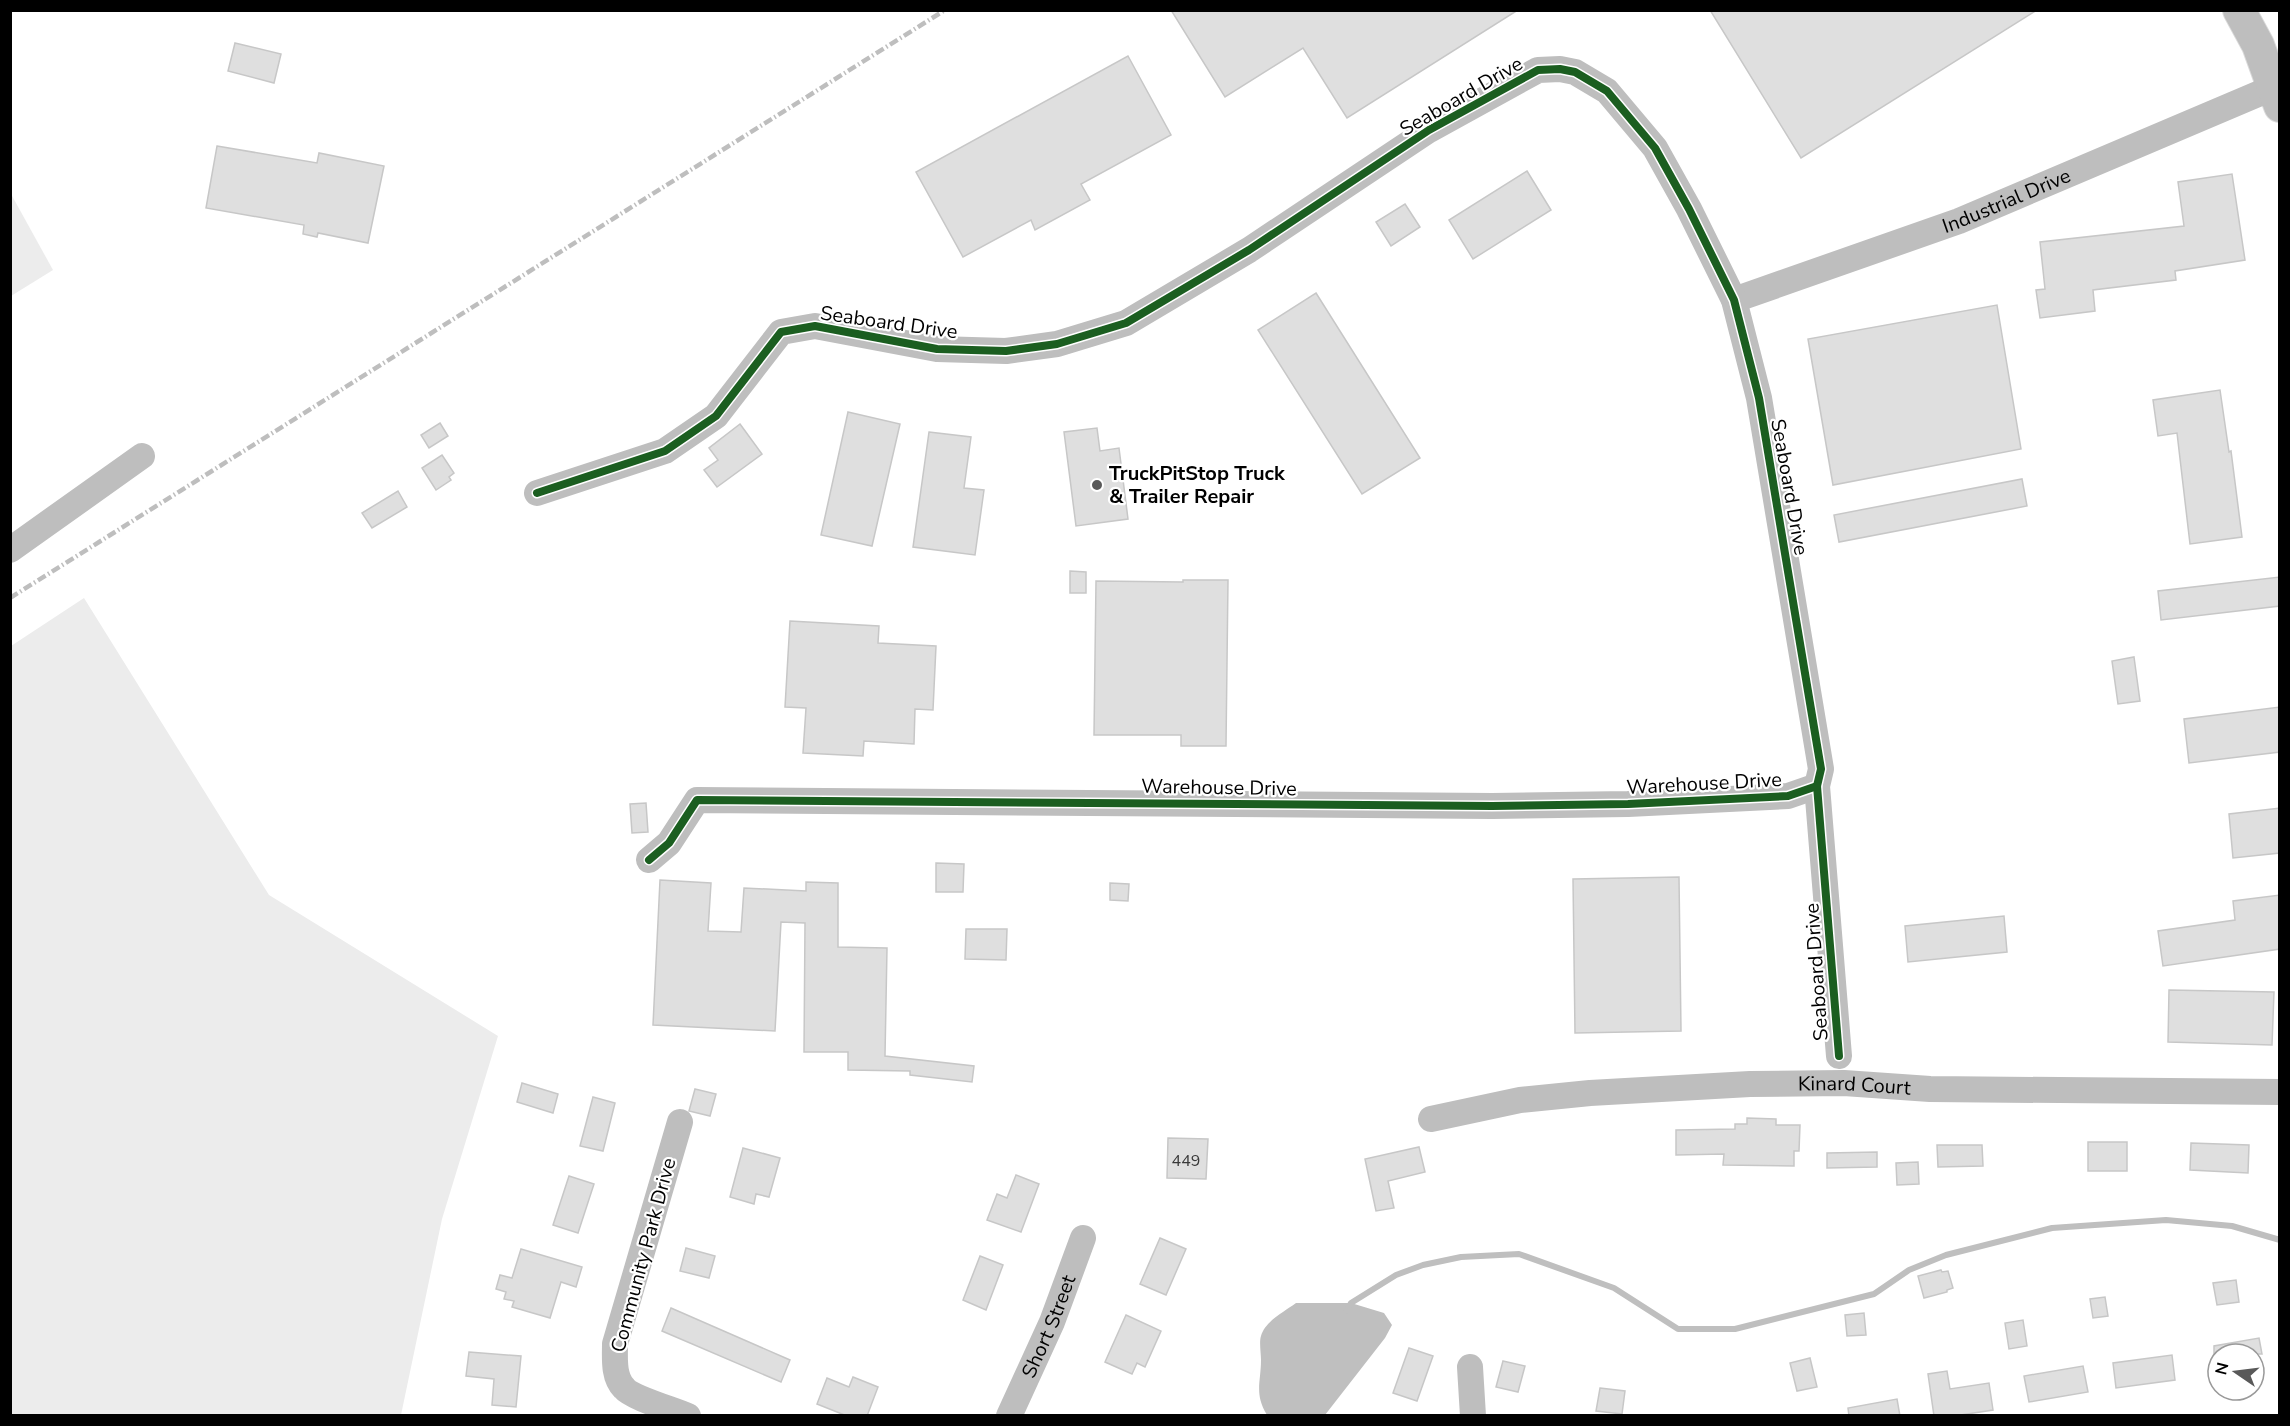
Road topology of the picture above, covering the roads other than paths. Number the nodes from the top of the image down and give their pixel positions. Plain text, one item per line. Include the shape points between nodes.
1 (2240, 10) edge
2 (2276, 97) edge
3 (1734, 300) junction
4 (142, 456) dead end
5 (537, 494) dead end
6 (10, 550) edge
7 (1817, 786) junction
8 (649, 860) dead end
9 (1839, 1056) dead end
10 (2280, 1092) edge
11 (1431, 1119) dead end
12 (680, 1122) dead end
13 (1083, 1238) dead end
14 (1470, 1367) dead end
15 (688, 1416) edge
16 (1009, 1416) edge
17 (1473, 1416) edge

1 - 2 main road via 2258,45
2 - 3 street, Industrial Drive via 1959,220
3 - 5 street, Seaboard Drive via 1655,148 1607,91 1575,72 1538,70 1429,130 1249,250 1125,323 1057,344 1006,351 937,349 814,326 781,332 716,416 665,451
3 - 7 street, Seaboard Drive via 1759,398 1821,769
4 - 6 street
7 - 8 street, Warehouse Drive via 1788,796 1492,806 697,800 669,843
7 - 9 street, Seaboard Drive
10 - 11 street, Kinard Court via 1750,1084 1520,1100
12 - 15 street, Community Park Drive via 615,1344 615,1364 624,1389
13 - 16 street, Short Street via 1052,1322
14 - 17 street

